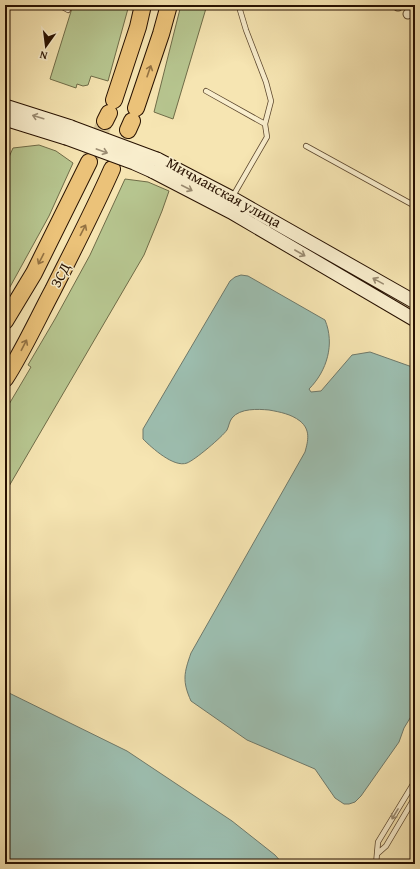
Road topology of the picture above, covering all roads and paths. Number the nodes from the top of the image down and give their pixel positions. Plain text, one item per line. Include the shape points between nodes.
1 (59, 5) edge
2 (143, 5) edge
3 (169, 5) edge
4 (241, 5) edge
5 (399, 6) edge
6 (415, 6) edge
7 (68, 10) dead end
8 (408, 14) joint
9 (206, 91) dead end
10 (5, 106) edge
11 (109, 111) tunnel mouth
12 (5, 119) edge
13 (132, 120) dead end
14 (265, 124) junction
15 (68, 133) junction
16 (306, 146) dead end
17 (89, 162) tunnel mouth
18 (155, 165) junction
19 (112, 169) dead end
20 (232, 198) junction
21 (415, 206) edge
22 (415, 302) edge
23 (415, 320) edge
24 (5, 321) edge
25 (5, 379) edge
26 (415, 781) edge
27 (415, 797) edge
28 (377, 854) junction
29 (376, 864) edge

1 - 7 lane
2 - 11 highway
13 -> 3 highway
4 - 14 lane via 246,30 271,101
5 - 8 lane
6 - 8 street
9 - 14 lane
15 -> 10 main road, Мичманская улица
12 - 15 main road, Мичманская улица
14 - 20 lane via 267,137
15 - 18 main road, Мичманская улица, bridge via 134,163
16 - 21 lane
17 -> 24 highway, ЗСД via 34,272
18 - 20 main road, Мичманская улица
18 -> 23 main road, Мичманская улица via 194,191
25 -> 19 highway, ЗСД via 64,268
22 -> 20 main road, Мичманская улица
26 -> 28 lane via 378,842
27 - 28 lane via 386,846
28 - 29 lane

